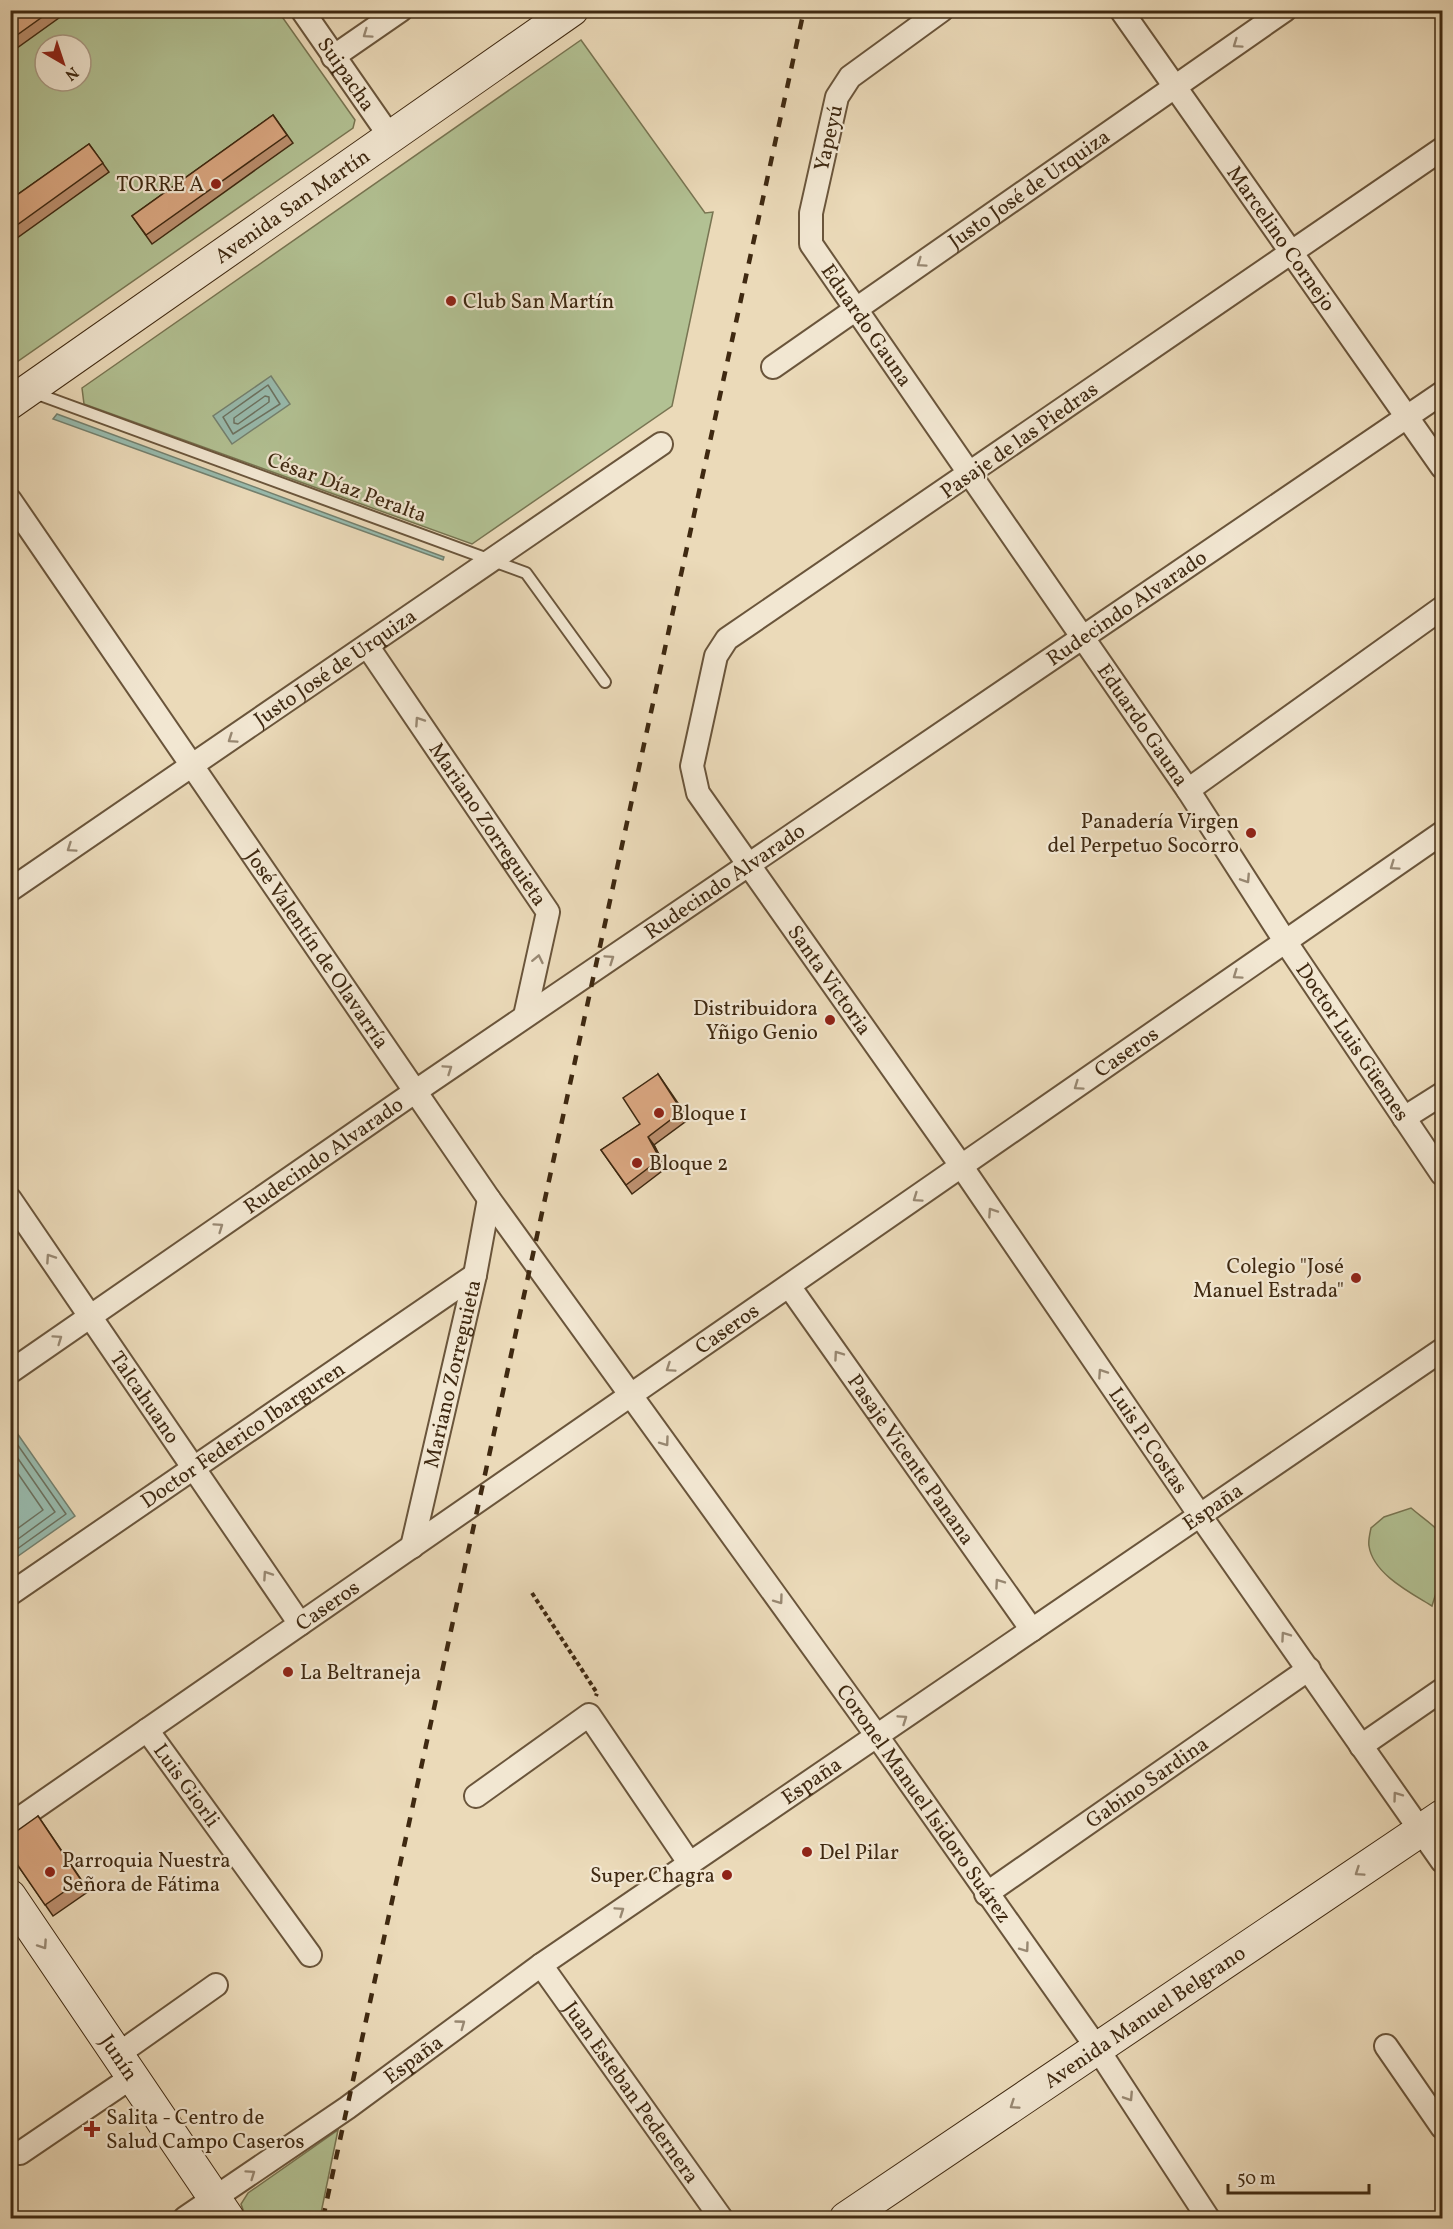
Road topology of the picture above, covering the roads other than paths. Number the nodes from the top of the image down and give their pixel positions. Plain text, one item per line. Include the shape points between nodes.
1 (302, 10) edge
2 (401, 10) edge
3 (572, 10) edge
4 (942, 10) edge
5 (1121, 10) edge
6 (1285, 10) edge
7 (333, 57) junction
8 (1174, 88) junction
9 (391, 138) junction
10 (1443, 149) edge
11 (811, 244) joint
12 (1291, 252) junction
13 (854, 310) junction
14 (773, 367) dead end
15 (1443, 393) edge
16 (20, 397) edge
17 (1407, 418) junction
18 (662, 444) dead end
19 (1443, 467) edge
20 (970, 474) junction
21 (10, 500) edge
22 (492, 561) junction
23 (1443, 608) edge
24 (1084, 639) junction
25 (368, 647) junction
26 (605, 682) dead end
27 (191, 767) junction
28 (1188, 790) junction
29 (698, 793) joint
30 (1443, 833) edge
31 (749, 866) junction
32 (10, 890) edge
33 (1286, 941) junction
34 (525, 1017) junction
35 (416, 1091) junction
36 (1443, 1094) edge
37 (1404, 1118) junction
38 (962, 1167) junction
39 (1443, 1174) edge
40 (10, 1199) edge
41 (489, 1199) junction
42 (475, 1275) junction
43 (789, 1286) junction
44 (90, 1317) junction
45 (1443, 1350) edge
46 (10, 1372) edge
47 (631, 1394) junction
48 (193, 1468) junction
49 (1199, 1514) junction
50 (412, 1547) junction
51 (10, 1594) edge
52 (300, 1624) junction
53 (1032, 1630) junction
54 (1309, 1669) junction
55 (1443, 1690) edge
56 (147, 1730) junction
57 (877, 1736) junction
58 (1361, 1746) junction
59 (476, 1796) dead end
60 (1432, 1823) edge
61 (10, 1825) edge
62 (1443, 1861) edge
63 (690, 1864) junction
64 (986, 1894) junction
65 (10, 1896) edge
66 (310, 1955) dead end
67 (540, 1965) junction
68 (216, 1985) dead end
69 (1386, 2046) dead end
70 (1097, 2048) junction
71 (124, 2066) junction
72 (1443, 2127) edge
73 (20, 2153) dead end
74 (222, 2208) edge
75 (185, 2218) edge
76 (721, 2218) edge
77 (846, 2218) edge
78 (1208, 2218) edge

1 - 7 street, Suipacha
2 -> 7 street
3 - 9 main road, Avenida San Martín
4 - 11 street, Yapeyú via 850,77 837,97 811,213
5 - 8 street, Marcelino Cornejo
6 -> 8 street, Justo José de Urquiza
7 - 9 street, Suipacha
8 - 12 street, Marcelino Cornejo
8 -> 13 street, Justo José de Urquiza
9 - 16 main road, Avenida San Martín
10 - 12 street, Pasaje de las Piedras
11 - 13 street, Eduardo Gauna
12 - 17 street, Marcelino Cornejo
12 - 20 street, Pasaje de las Piedras
13 - 14 street, Justo José de Urquiza
13 - 20 street, Eduardo Gauna
15 - 17 street, Rudecindo Alvarado
16 - 22 lane, César Díaz Peralta
17 - 19 street, Marcelino Cornejo
17 - 24 street, Rudecindo Alvarado
18 - 22 street, Justo José de Urquiza
20 - 24 street, Eduardo Gauna
20 - 29 street, Pasaje de las Piedras via 727,639 716,656 692,766
21 - 27 street, José Valentín de Olavarría
22 - 25 street, Justo José de Urquiza
22 - 26 lane, César Díaz Peralta via 526,573
23 - 28 street
24 - 28 street, Eduardo Gauna
24 - 31 street, Rudecindo Alvarado
25 -> 27 street, Justo José de Urquiza
34 -> 25 street, Mariano Zorreguieta via 548,912
27 -> 32 street, Justo José de Urquiza
27 - 35 street, José Valentín de Olavarría
28 -> 33 street, Eduardo Gauna
29 - 31 street, Santa Victoria
30 -> 33 street, Caseros
34 -> 31 street, Rudecindo Alvarado
31 - 38 street, Santa Victoria
33 - 37 street, Doctor Luis Güemes
33 -> 38 street, Caseros
35 -> 34 street, Rudecindo Alvarado
35 - 41 street, José Valentín de Olavarría
44 -> 35 street, Rudecindo Alvarado
36 - 37 street
37 - 39 street, Doctor Luis Güemes
38 -> 43 street, Caseros
49 -> 38 street, Luis P. Costas
44 -> 40 street, Talcahuano
41 - 42 street, Mariano Zorreguieta
41 - 47 street, José Valentín de Olavarría
42 - 48 street, Doctor Federico Ibarguren
42 - 50 street, Mariano Zorreguieta
43 -> 47 street, Caseros
53 -> 43 street, Pasaje Vicente Panana
46 -> 44 street, Rudecindo Alvarado
44 - 48 street, Talcahuano
45 - 49 street, España
47 - 50 street, Caseros
47 -> 57 street, Coronel Manuel Isidoro Suárez
48 - 51 street, Doctor Federico Ibarguren
52 -> 48 street, Talcahuano
49 - 53 street, España
54 -> 49 street, Luis P. Costas
50 - 52 street, Caseros
52 - 56 street, Caseros
57 -> 53 street, España
54 - 58 street, Luis P. Costas
54 - 64 street, Gabino Sardina
55 - 58 street
56 - 61 street, Caseros
56 - 66 street, Luis Giorli
57 - 63 street, España
57 - 64 street, Coronel Manuel Isidoro Suárez
60 -> 58 street, Luis P. Costas
59 - 63 street via 589,1715
60 - 62 street, Luis P. Costas
60 -> 70 main road, Avenida Manuel Belgrano
67 -> 63 street, España
64 -> 70 street, Coronel Manuel Isidoro Suárez
65 -> 71 main road, Junín
74 -> 67 street, España via 347,2108
67 - 76 street, Juan Esteban Pedernera
68 - 71 street
69 - 72 street
70 -> 77 main road, Avenida Manuel Belgrano
70 -> 78 street, Coronel Manuel Isidoro Suárez
71 - 73 street
71 - 74 main road, Junín
74 - 75 street, España

